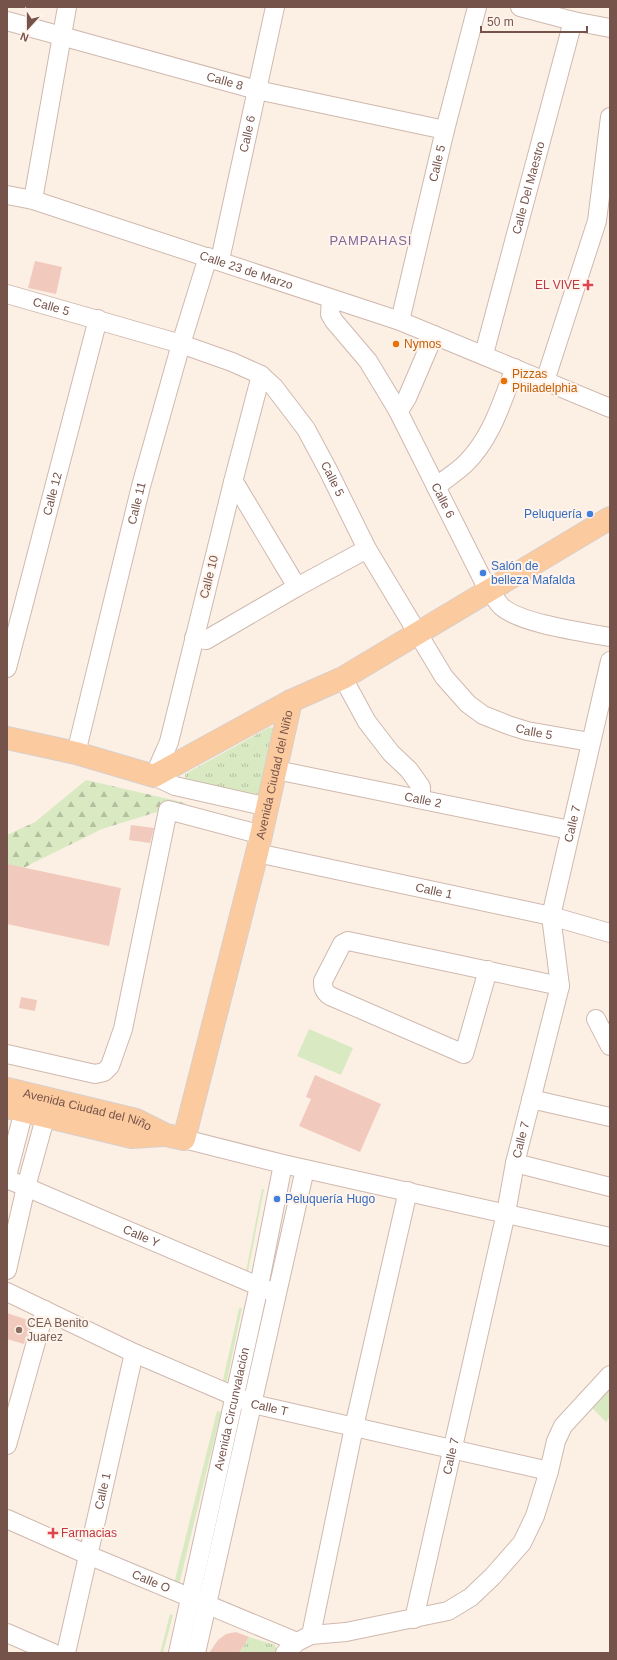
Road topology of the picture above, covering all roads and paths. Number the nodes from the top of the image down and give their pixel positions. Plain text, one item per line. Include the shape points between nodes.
1 (67, 7) edge
2 (275, 7) edge
3 (478, 7) edge
4 (520, 7) edge
5 (573, 21) junction
6 (7, 22) edge
7 (610, 28) edge
8 (62, 36) junction
9 (257, 90) junction
10 (610, 117) edge
11 (445, 130) junction
12 (7, 195) edge
13 (33, 200) junction
14 (606, 223) edge
15 (214, 259) junction
16 (8, 296) edge
17 (331, 299) junction
18 (98, 319) junction
19 (400, 321) junction
20 (434, 335) junction
21 (181, 344) junction
22 (484, 354) junction
23 (515, 368) junction
24 (261, 375) junction
25 (545, 381) junction
26 (610, 408) edge
27 (397, 410) junction
28 (233, 482) junction
29 (436, 487) junction
30 (610, 518) edge
31 (367, 549) junction
32 (297, 587) junction
33 (488, 590) junction
34 (417, 634) junction
35 (610, 637) edge
36 (194, 638) junction
37 (610, 661) edge
38 (7, 668) edge
39 (343, 678) junction
40 (291, 701) junction
41 (7, 738) edge
42 (590, 742) junction
43 (76, 753) junction
44 (276, 770) junction
45 (154, 776) junction
46 (421, 799) junction
47 (268, 807) junction
48 (570, 830) junction
49 (260, 844) junction
50 (551, 916) junction
51 (610, 933) edge
52 (488, 970) junction
53 (560, 986) junction
54 (596, 1018) dead end
55 (610, 1046) edge
56 (7, 1054) edge
57 (7, 1089) edge
58 (531, 1099) junction
59 (19, 1104) edge
60 (48, 1108) junction
61 (610, 1117) edge
62 (175, 1137) junction
63 (515, 1163) junction
64 (283, 1164) junction
65 (306, 1169) junction
66 (7, 1176) edge
67 (7, 1179) edge
68 (26, 1187) junction
69 (610, 1187) edge
70 (408, 1191) junction
71 (506, 1213) junction
72 (610, 1237) edge
73 (7, 1270) edge
74 (259, 1286) junction
75 (7, 1292) edge
76 (276, 1294) junction
77 (45, 1310) junction
78 (134, 1353) junction
79 (610, 1375) edge
80 (234, 1396) junction
81 (253, 1404) junction
82 (354, 1427) junction
83 (7, 1445) edge
84 (451, 1449) junction
85 (549, 1471) junction
86 (7, 1519) edge
87 (88, 1555) junction
88 (191, 1598) junction
89 (208, 1605) junction
90 (414, 1619) junction
91 (7, 1633) edge
92 (298, 1643) edge
93 (53, 1653) edge
94 (66, 1653) edge
95 (178, 1653) edge
96 (196, 1653) edge

1 - 8 street
2 - 9 street, Calle 6
3 - 11 street, Calle 5
4 - 5 street
5 - 7 street
5 - 22 street, Calle Del Maestro
6 - 8 street, Calle 8
8 - 9 street, Calle 8
8 - 13 street
9 - 11 street, Calle 8
9 - 15 street, Calle 6
10 - 14 street
11 - 19 street, Calle 5
12 - 13 street, Calle 23 de Marzo
13 - 15 street, Calle 23 de Marzo
14 - 25 street
15 - 17 street, Calle 23 de Marzo
15 - 21 street, Calle 11
16 - 18 street, Calle 5
17 - 19 street, Calle 23 de Marzo
17 - 27 street, Calle 6 via 330,314 334,321 368,361
18 - 21 street, Calle 5
18 - 38 street, Calle 12
19 - 20 street, Calle 23 de Marzo
20 - 22 street, Calle 23 de Marzo
20 - 27 street via 407,398
21 - 24 street, Calle 5
21 - 43 street, Calle 11 via 141,486
22 - 23 street, Calle 23 de Marzo
23 - 25 street, Calle 23 de Marzo
23 - 29 street via 491,430 465,464
24 - 28 street, Calle 10
24 - 31 street, Calle 5 via 274,387 306,429
25 - 26 street, Calle 23 de Marzo
27 - 29 street, Calle 6
28 - 32 street
28 - 36 street, Calle 10
29 - 33 street, Calle 6
30 - 33 main road, Avenida Ciudad del Niño
31 - 32 street
31 - 34 street, Calle 5
32 - 36 street via 206,640
33 - 34 main road, Avenida Ciudad del Niño
33 - 35 street, Calle 6 via 502,607 515,615
34 - 39 main road, Avenida Ciudad del Niño
34 - 42 street, Calle 5 via 444,676 468,704 483,715 527,731
36 - 45 street, Calle 10 via 169,742
37 - 42 street, Calle 7
39 - 40 main road, Avenida Ciudad del Niño
39 - 46 street via 367,722 421,787
40 - 44 main road, Avenida Ciudad del Niño
40 - 45 main road
41 - 43 main road
42 - 48 street, Calle 7
43 - 45 main road
44 - 46 street, Calle 2
44 - 47 main road, Avenida Ciudad del Niño
45 - 47 street via 175,786
46 - 48 street, Calle 2
47 - 49 main road, Avenida Ciudad del Niño
48 - 50 street, Calle 7
49 - 50 street, Calle 1
49 - 56 street, Calle 1 via 168,810 122,1029 110,1066 104,1072 95,1074
49 - 62 main road, Avenida Ciudad del Niño
50 - 51 street, Calle 1
50 - 53 street, Calle 7
52 - 52 street via 464,1054 330,996 324,989 323,981 342,944 348,941
52 - 53 street
53 - 58 street, Calle 7
54 - 55 street
57 - 59 main road, Avenida Ciudad del Niño
58 - 61 street
58 - 63 street, Calle 7
59 - 60 main road, Avenida Ciudad del Niño
59 - 66 street
60 - 62 main road, Avenida Ciudad del Niño via 132,1137
60 - 68 street
62 - 64 street
63 - 69 street
63 - 71 street, Calle 7
64 - 65 street
64 - 74 street, Avenida Circunvalación
65 - 70 street
65 - 76 street, Avenida Circunvalación
67 - 68 street, Calle Y
68 - 73 street
68 - 74 street, Calle Y
70 - 71 street
70 - 82 street
71 - 72 street
71 - 84 street, Calle 7
74 - 76 street, Calle Y
74 - 80 street, Avenida Circunvalación
75 - 77 street, Calle T
76 - 81 street, Avenida Circunvalación
77 - 78 street, Calle T
77 - 83 street
78 - 80 street, Calle T
78 - 87 street, Calle 1
79 - 85 street via 563,1426 556,1441
80 - 81 street, Calle T
80 - 88 street, Avenida Circunvalación
81 - 82 street, Calle T
81 - 89 street, Avenida Circunvalación
82 - 84 street, Calle T
82 - 92 street
84 - 85 street, Calle T
84 - 90 street, Calle 7
85 - 90 street via 535,1516 522,1543 510,1558 471,1597 448,1611
86 - 87 street, Calle O
87 - 88 street, Calle O
87 - 94 street, Calle 1
88 - 89 street, Calle O
88 - 95 street, Avenida Circunvalación
89 - 92 street, Calle O
89 - 96 street, Avenida Circunvalación
90 - 92 street
91 - 93 street

